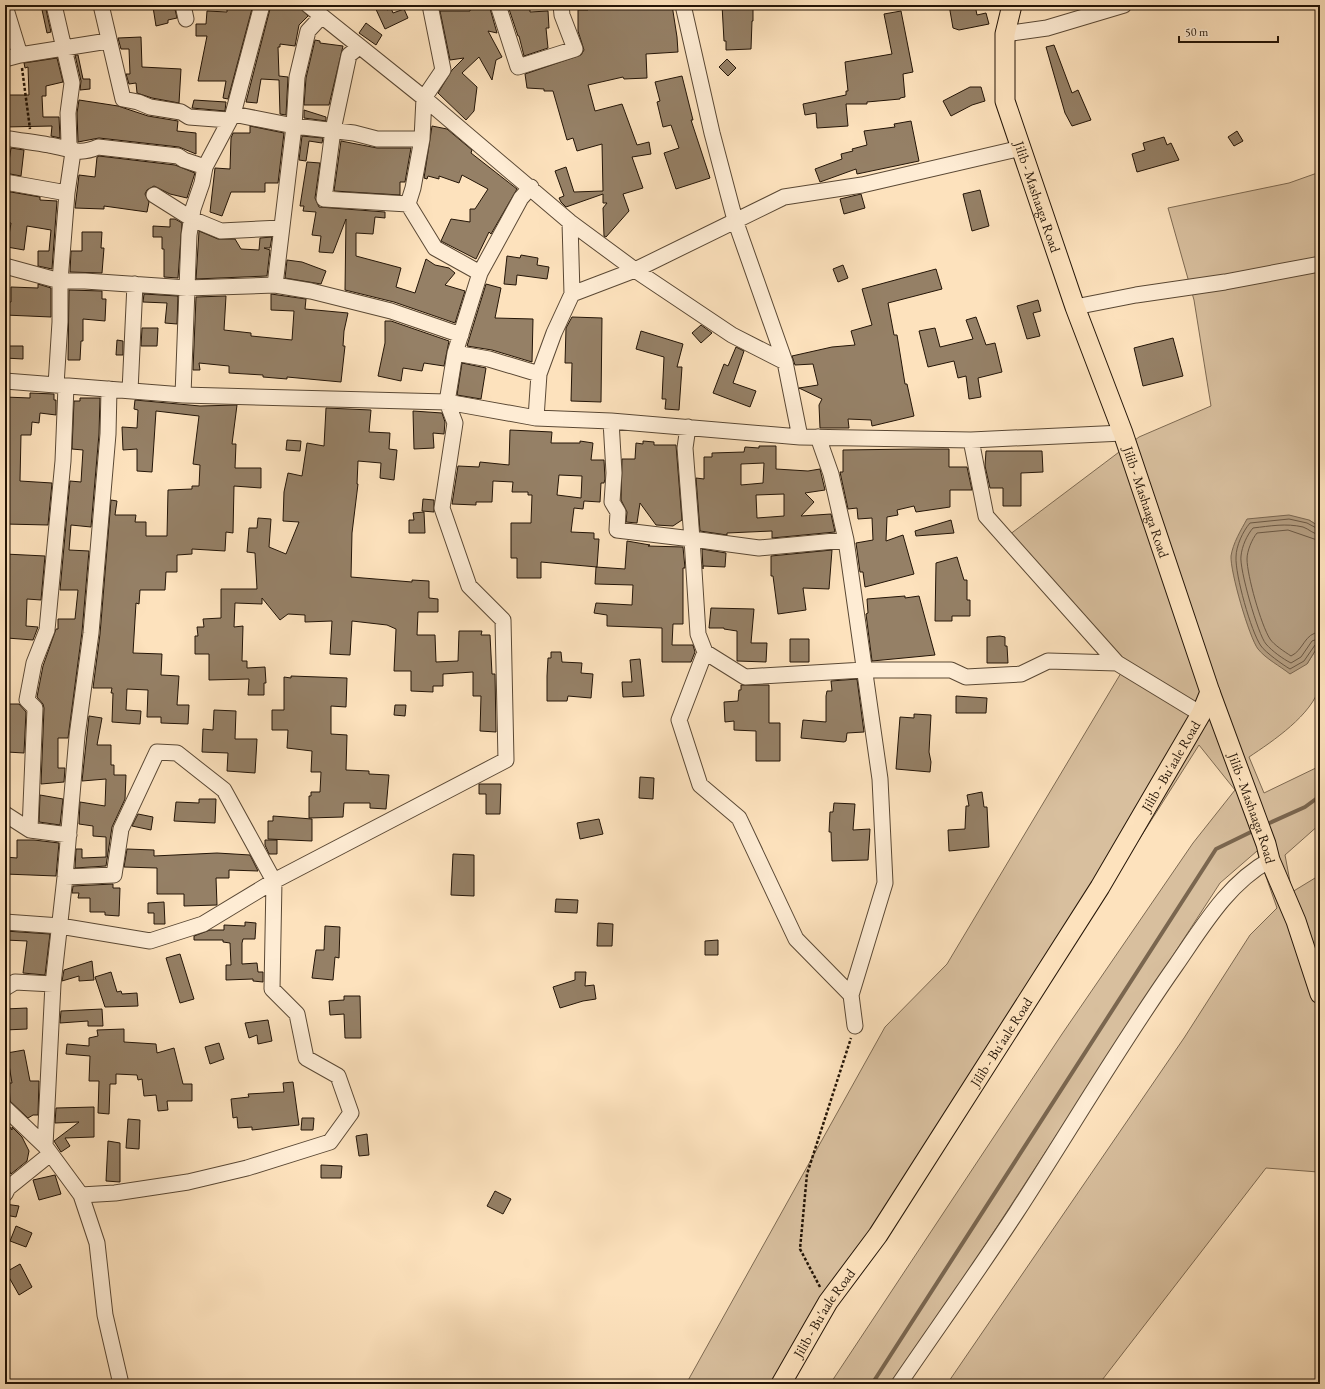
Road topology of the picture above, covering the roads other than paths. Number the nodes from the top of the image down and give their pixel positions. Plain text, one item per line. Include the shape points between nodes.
1 (54, 5) edge
2 (101, 5) edge
3 (262, 5) edge
4 (308, 5) edge
5 (430, 5) edge
6 (498, 5) edge
7 (561, 5) edge
8 (683, 5) edge
9 (1012, 5) edge
10 (1124, 5) edge
11 (5, 6) edge
12 (321, 17) junction
13 (1005, 34) junction
14 (108, 41) junction
15 (359, 47) junction
16 (64, 48) junction
17 (20, 55) junction
18 (5, 60) edge
19 (424, 98) junction
20 (231, 117) junction
21 (294, 126) junction
22 (333, 130) junction
23 (5, 138) edge
24 (422, 139) junction
25 (1021, 148) junction
26 (73, 152) junction
27 (205, 167) junction
28 (5, 182) edge
29 (532, 188) junction
30 (67, 193) junction
31 (154, 195) dead end
32 (408, 204) junction
33 (192, 219) junction
34 (735, 220) junction
35 (570, 222) junction
36 (281, 228) junction
37 (1320, 264) edge
38 (5, 266) edge
39 (635, 270) junction
40 (480, 273) junction
41 (60, 281) junction
42 (135, 284) junction
43 (275, 285) junction
44 (187, 288) junction
45 (572, 294) junction
46 (1075, 307) junction
47 (461, 335) junction
48 (455, 353) junction
49 (785, 362) junction
50 (539, 374) junction
51 (5, 381) edge
52 (61, 386) junction
53 (109, 390) junction
54 (130, 391) junction
55 (183, 395) junction
56 (447, 402) junction
57 (536, 418) junction
58 (611, 421) junction
59 (688, 427) junction
60 (1123, 433) junction
61 (800, 437) junction
62 (818, 437) junction
63 (971, 440) junction
64 (692, 539) junction
65 (846, 540) junction
66 (705, 652) junction
67 (1117, 663) junction
68 (864, 670) junction
69 (1210, 692) junction
70 (1201, 714) junction
71 (5, 814) edge
72 (30, 830) junction
73 (69, 835) junction
74 (1268, 852) junction
75 (65, 877) junction
76 (274, 881) junction
77 (5, 922) edge
78 (60, 926) junction
79 (53, 984) junction
80 (5, 988) edge
81 (1320, 994) edge
82 (851, 995) junction
83 (855, 1026) road end
84 (5, 1108) edge
85 (47, 1150) junction
86 (5, 1194) edge
87 (81, 1195) junction
88 (121, 1384) edge
89 (781, 1384) edge
90 (899, 1384) edge

1 - 16 street
2 - 14 street
3 - 20 street
4 - 12 street
5 - 19 street via 443,70
6 - 7 street via 518,67 575,49 562,16
8 - 34 street
9 - 13 main road, Jilib - Mashaaga Road
10 - 13 street via 1047,28
11 - 17 street
12 - 15 street
12 - 21 street via 308,31 298,70
13 - 25 main road, Jilib - Mashaaga Road via 1005,101
14 - 16 street
14 - 20 street via 123,99 180,112 189,117
15 - 19 street
15 - 22 street via 349,55
16 - 17 street
16 - 26 street via 72,83 68,113 69,144
17 - 18 street
19 - 24 street
19 - 29 street
20 - 21 street
20 - 27 street
21 - 22 street
21 - 36 street
22 - 24 street via 377,139
22 - 32 street via 324,199
23 - 26 street via 50,145
24 - 32 street
25 - 34 street via 862,185 784,197
25 - 46 main road, Jilib - Mashaaga Road
26 - 27 street via 98,147 174,155
26 - 30 street
27 - 33 street
28 - 30 street
29 - 35 street
29 - 40 street via 521,198
30 - 41 street
31 - 33 street
32 - 40 street via 435,248
33 - 36 street via 220,231
33 - 44 street
34 - 39 street
34 - 49 street
35 - 39 street
35 - 45 street
36 - 43 street
37 - 46 street
38 - 41 street
39 - 45 street
39 - 49 street via 732,335
40 - 47 street
41 - 42 street
41 - 52 street
42 - 44 street
42 - 54 street
43 - 44 street
43 - 47 street via 311,291 391,311
44 - 55 street
45 - 50 street
46 - 60 main road, Jilib - Mashaaga Road
47 - 48 street
48 - 50 street via 489,359
48 - 56 street
49 - 61 street
50 - 57 street
51 - 52 street
52 - 53 street
52 - 72 street via 63,461 47,630 34,663 27,700 35,708
53 - 54 street
53 - 73 street via 108,434 91,633
54 - 55 street
55 - 56 street
56 - 57 street
56 - 76 street via 455,423 442,508 469,586 503,620 506,760
57 - 58 street
58 - 59 street
58 - 64 street via 614,473 612,502 618,512 617,530
59 - 61 street
59 - 64 street via 685,448
60 - 63 street
60 - 69 main road, Jilib - Mashaaga Road
61 - 62 street
62 - 63 street
62 - 65 street via 831,474
63 - 67 street via 986,516
64 - 65 street via 759,548
64 - 66 street via 698,634
65 - 68 street
66 - 68 street via 745,677
66 - 82 street via 679,720 700,785 739,818 796,939
67 - 68 street via 1048,661 1021,674 966,677 951,670
67 - 70 street
68 - 82 street via 880,779 885,883
69 - 70 main road, Jilib - Bu'aale Road
69 - 74 main road, Jilib - Mashaaga Road
70 - 89 main road, Jilib - Bu'aale Road via 1100,886 878,1235 828,1302
71 - 72 street
72 - 73 street
73 - 75 street
74 - 81 main road, Jilib - Mashaaga Road via 1296,921
74 - 90 street via 1253,870 1228,892 1134,1024 1016,1213
75 - 76 street via 114,875 121,829 157,752 177,753 224,790
75 - 78 street
76 - 78 street via 203,924 150,942
76 - 87 street via 272,989 297,1014 306,1058 338,1076 351,1113 330,1142 247,1168 188,1182 115,1193
77 - 78 street
78 - 79 street
79 - 80 street via 15,982
79 - 85 street
82 - 83 street
84 - 85 street
85 - 86 street
85 - 87 street
87 - 88 street via 97,1243 105,1315

